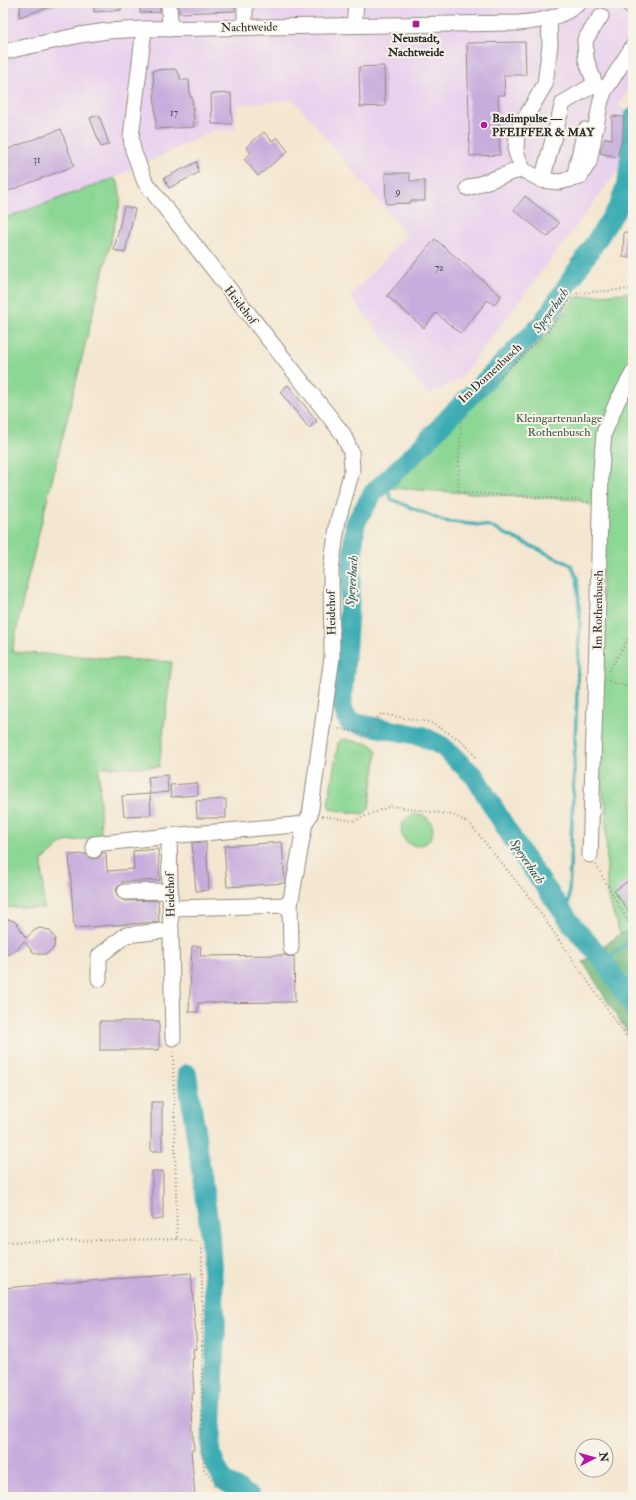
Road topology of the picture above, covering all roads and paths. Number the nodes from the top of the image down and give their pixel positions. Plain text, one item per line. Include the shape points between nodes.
1 (170, 3) edge
2 (245, 3) edge
3 (356, 3) edge
4 (579, 3) edge
5 (601, 16) dead end
6 (550, 19) junction
7 (354, 25) junction
8 (245, 27) junction
9 (170, 28) junction
10 (144, 29) junction
11 (633, 46) edge
12 (3, 52) edge
13 (600, 92) junction
14 (523, 170) junction
15 (574, 178) junction
16 (542, 180) junction
17 (468, 188) dead end
18 (633, 288) edge
19 (633, 373) edge
20 (600, 506) junction
21 (633, 631) edge
22 (608, 673) dead end
23 (322, 726) junction
24 (477, 758) dead end
25 (308, 819) junction
26 (169, 836) junction
27 (94, 850) dead end
28 (590, 855) joint
29 (170, 891) junction
30 (125, 892) dead end
31 (290, 905) junction
32 (171, 908) junction
33 (171, 930) junction
34 (633, 930) edge
35 (291, 948) dead end
36 (99, 979) dead end
37 (173, 1038) joint
38 (633, 1046) edge
39 (176, 1239) junction
40 (3, 1242) edge
41 (244, 1497) edge

1 - 9 street
2 - 8 street
3 - 7 street
4 - 6 street, Nachtweide
5 - 13 street via 584,40 586,59
6 - 7 street, Nachtweide via 519,23
6 - 14 street via 545,84 517,132 516,152
7 - 8 street, Nachtweide
8 - 9 street, Nachtweide
9 - 10 street, Nachtweide
10 - 12 street, Nachtweide via 80,35
10 - 23 street, Heidehof via 131,137 145,182 343,434 351,452 352,471 338,520 331,570 332,657
11 - 13 street
13 - 15 street
13 - 15 street via 589,162 580,177
13 - 16 street via 563,103
14 - 16 street
14 - 17 street
15 - 16 street via 559,182
18 - 20 path, Im Dornenbusch via 578,293 569,301 548,331 461,414 458,492 580,500
19 - 20 street, Im Rothenbusch via 604,433
20 - 28 street, Im Rothenbusch
21 - 22 path
23 - 24 path via 367,734 374,720 381,714 429,722 461,740
23 - 25 street, Heidehof
25 - 26 street
25 - 31 street, Heidehof
25 - 38 path via 353,821 391,806 452,815 470,824 529,897
26 - 27 street via 94,844
26 - 29 street, Heidehof
28 - 34 path
29 - 30 street
29 - 32 street, Heidehof
31 - 32 street
31 - 35 street, Heidehof
32 - 33 street, Heidehof
33 - 36 street via 126,934 99,956
33 - 37 street, Heidehof
37 - 39 path
39 - 40 path
39 - 41 path via 202,1242 204,1469 212,1479

